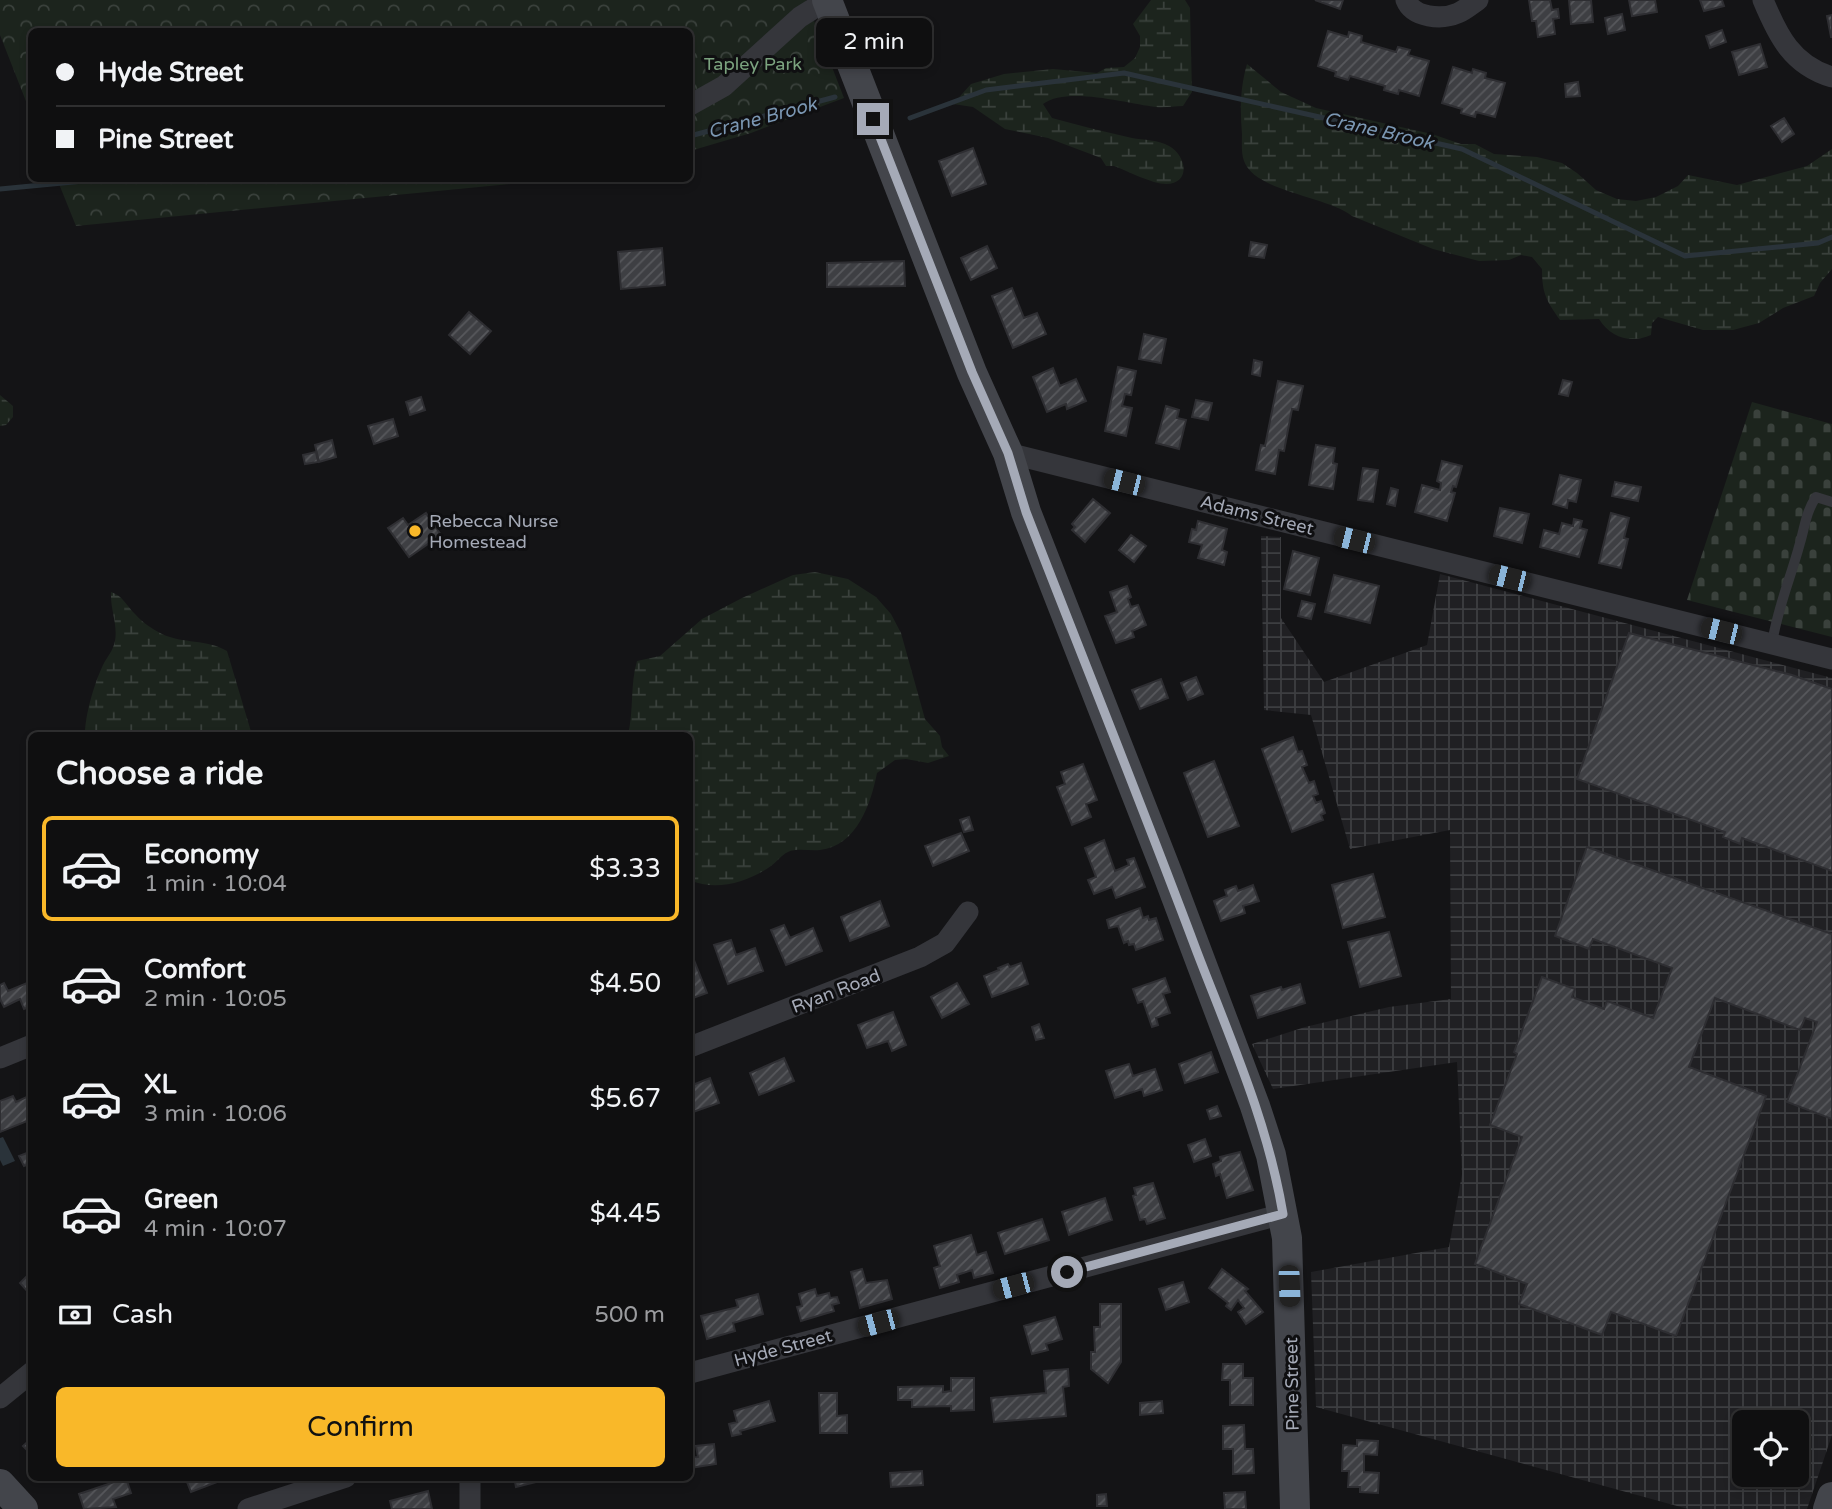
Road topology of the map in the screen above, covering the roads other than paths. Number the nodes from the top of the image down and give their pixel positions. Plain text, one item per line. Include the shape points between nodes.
1 (827, 0) edge
2 (1406, 0) edge
3 (1478, 0) edge
4 (1763, 0) edge
5 (1832, 77) edge
6 (693, 103) edge
7 (1008, 453) junction
8 (1832, 502) edge
9 (1772, 644) junction
10 (1832, 659) edge
11 (968, 912) dead end
12 (693, 1046) edge
13 (28, 1047) edge
14 (0, 1058) edge
15 (1283, 1214) junction
16 (693, 1372) edge
17 (28, 1374) edge
18 (0, 1398) edge
19 (333, 1481) edge
20 (470, 1481) edge
21 (0, 1483) edge
22 (1832, 1497) edge
23 (23, 1509) edge
24 (248, 1509) edge
25 (470, 1509) edge
26 (1295, 1509) edge
27 (1828, 1509) edge

1 - 6 street via 800,17 724,86
1 - 7 street, Pine Street
2 - 3 street via 1415,11 1441,17 1459,13
4 - 5 street via 1793,55 1816,72
7 - 9 street, Adams Street
7 - 15 street, Pine Street via 1026,512 1255,1106
8 - 9 lane via 1816,497 1808,509
9 - 10 street, Adams Street
11 - 12 street, Ryan Road via 945,943 920,957
13 - 14 street
15 - 16 street, Hyde Street
15 - 26 street, Pine Street
17 - 18 street
19 - 24 street
20 - 25 street
21 - 23 street
22 - 27 street

